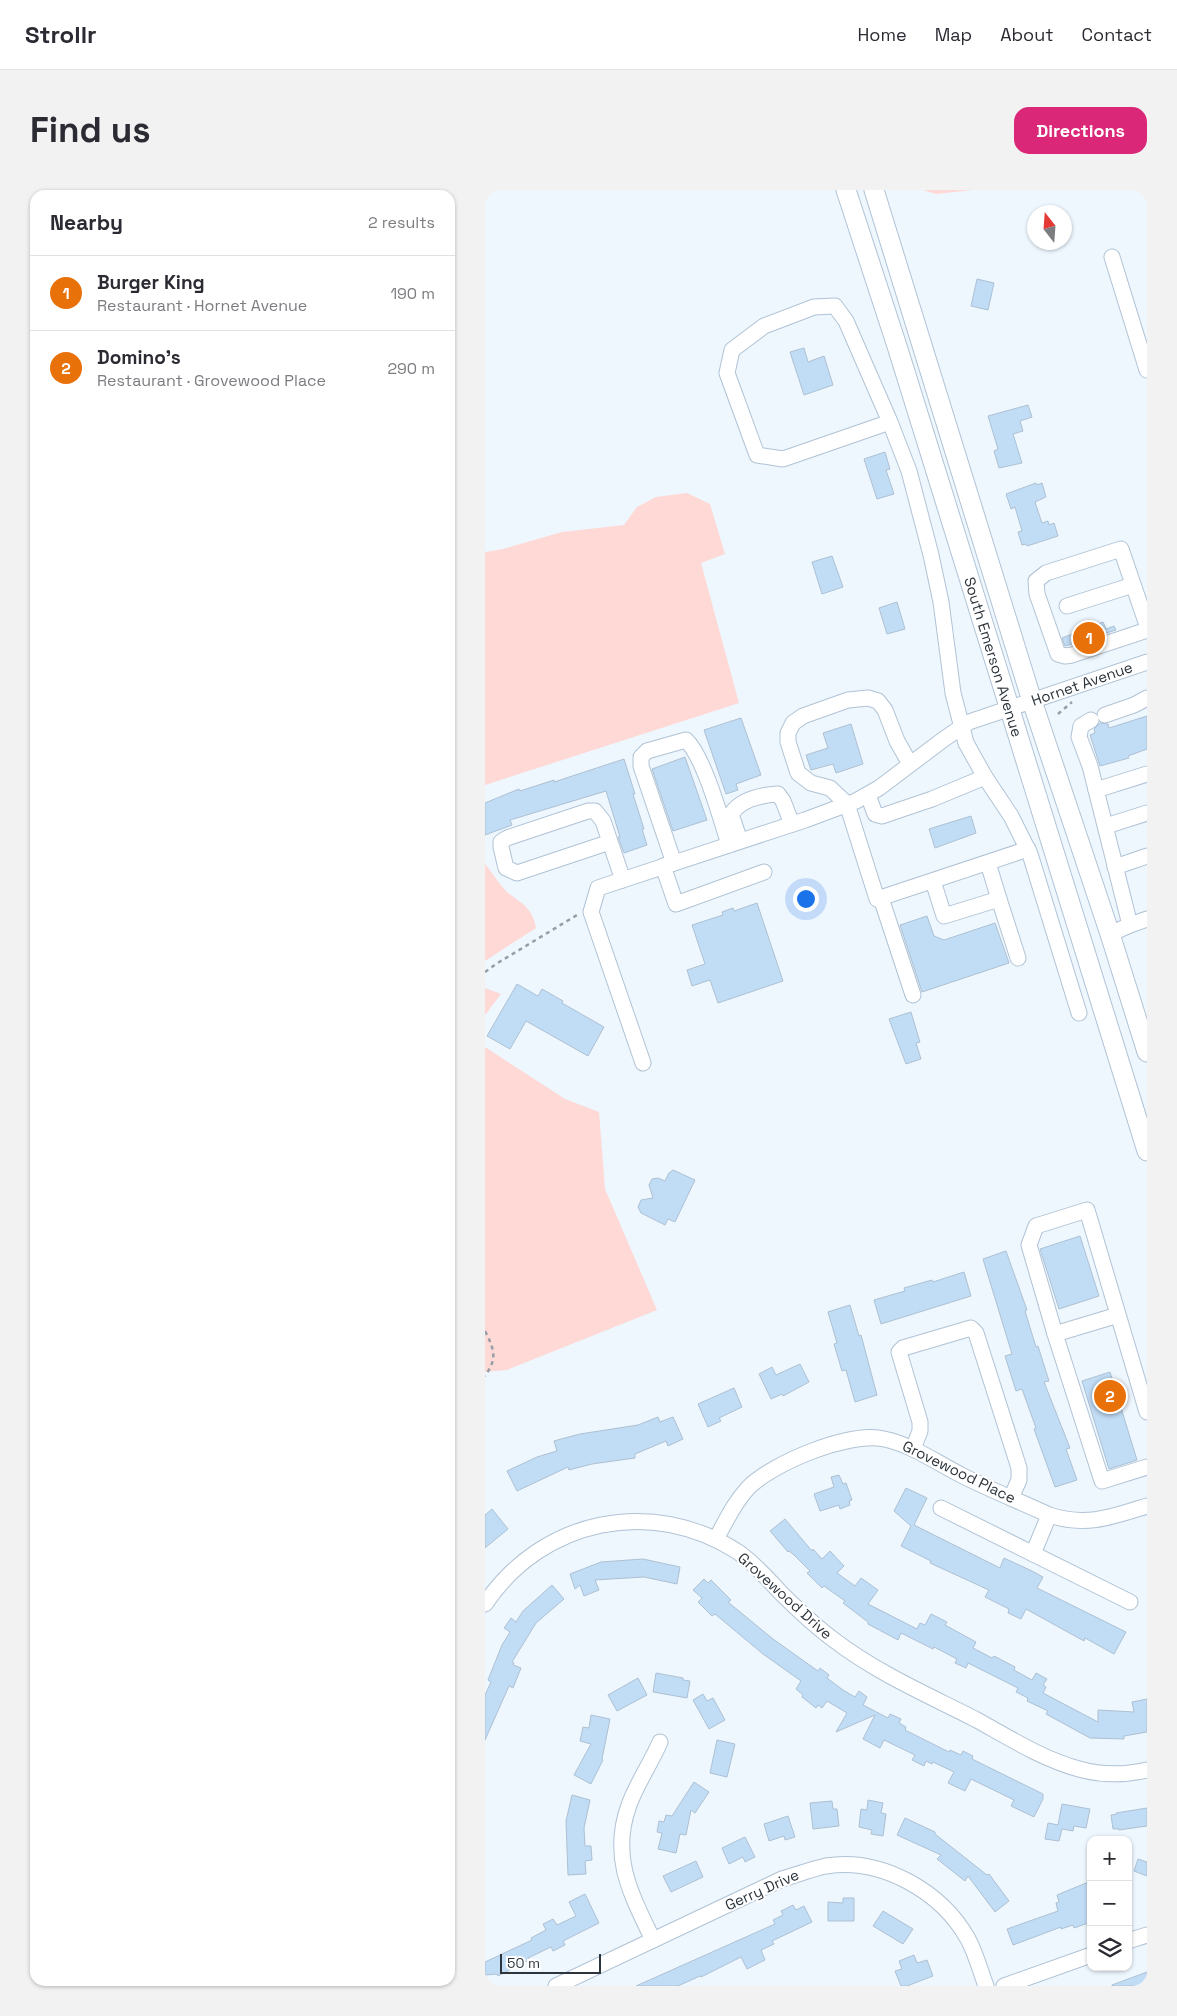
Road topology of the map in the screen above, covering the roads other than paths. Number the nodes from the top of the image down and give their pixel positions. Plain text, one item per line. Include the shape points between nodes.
1 (846, 190) edge
2 (874, 190) edge
3 (1112, 257) dead end
4 (1147, 370) edge
5 (890, 422) junction
6 (1133, 585) junction
7 (1067, 606) dead end
8 (1147, 625) edge
9 (1147, 630) edge
10 (1147, 662) edge
11 (1147, 698) edge
12 (1032, 700) junction
13 (1009, 709) junction
14 (962, 727) junction
15 (910, 764) junction
16 (1147, 774) edge
17 (985, 777) junction
18 (1096, 790) junction
19 (868, 795) junction
20 (847, 804) junction
21 (1147, 813) edge
22 (792, 824) junction
23 (1106, 826) junction
24 (610, 842) junction
25 (735, 843) junction
26 (1028, 849) junction
27 (1147, 856) edge
28 (988, 863) junction
29 (668, 865) junction
30 (1115, 867) junction
31 (765, 872) dead end
32 (933, 880) junction
33 (618, 881) junction
34 (881, 898) junction
35 (999, 899) junction
36 (1147, 919) edge
37 (1130, 925) junction
38 (1110, 934) junction
39 (1018, 958) dead end
40 (913, 995) dead end
41 (1079, 1013) dead end
42 (1147, 1052) edge
43 (643, 1063) dead end
44 (1143, 1123) edge
45 (1147, 1151) edge
46 (1118, 1315) junction
47 (1055, 1334) junction
48 (1147, 1412) edge
49 (913, 1449) junction
50 (1147, 1467) edge
51 (1011, 1498) junction
52 (1147, 1506) edge
53 (941, 1508) dead end
54 (1049, 1515) junction
55 (716, 1539) junction
56 (1033, 1554) junction
57 (1130, 1602) dead end
58 (485, 1604) edge
59 (660, 1742) dead end
60 (1147, 1770) edge
61 (1147, 1935) edge
62 (653, 1940) junction
63 (1132, 1940) edge
64 (1087, 1956) edge
65 (556, 1986) edge
66 (985, 1986) edge
67 (1004, 1986) edge

1 - 13 main road, South Emerson Avenue
2 - 12 main road, South Emerson Avenue
3 - 4 street
5 - 5 street via 783,459 757,455 727,373 732,350 764,326 814,307 835,306 846,321
5 - 14 street via 918,501 937,578 953,693
6 - 7 street
6 - 8 street
6 - 9 street via 1121,549 1040,576 1036,581 1037,594 1058,654 1072,655
10 - 12 street, Hornet Avenue
11 - 18 street via 1081,726 1079,737
12 - 13 street, Hornet Avenue
12 - 38 main road, South Emerson Avenue
13 - 14 street, Hornet Avenue via 978,718
13 - 44 main road, South Emerson Avenue
14 - 15 street, Hornet Avenue
14 - 17 street via 969,750
15 - 19 street
15 - 20 street via 878,701 868,698 848,700 803,716 793,723 788,732 798,773 811,783 830,788
16 - 18 street
17 - 19 street via 882,816 875,814
17 - 26 street
18 - 23 street
19 - 20 street
20 - 22 street
20 - 34 street via 877,899
21 - 23 street
22 - 25 street
22 - 25 street via 778,794 739,804 731,814
23 - 30 street
24 - 24 street via 603,821 595,811 588,811 507,838 501,846 506,868 517,873
24 - 33 street
25 - 29 street
25 - 29 street via 691,745 686,740 647,751 641,757 641,766
26 - 28 street
26 - 41 street
27 - 30 street
28 - 32 street
28 - 35 street
29 - 31 street via 676,904
29 - 33 street
30 - 37 street
32 - 34 street
32 - 35 street via 944,916
33 - 43 street via 598,888 591,912
34 - 40 street
35 - 39 street
36 - 37 street
37 - 38 street
38 - 42 main road, South Emerson Avenue
44 - 45 main road, South Emerson Avenue
46 - 47 street
46 - 47 street via 1087,1210 1036,1226 1029,1245
46 - 48 street
47 - 50 street via 1102,1481
49 - 51 street, Grovewood Place
49 - 51 street via 921,1426 899,1352 903,1348 971,1328 976,1332 1019,1468 1019,1480
49 - 55 street, Grovewood Place via 882,1438 859,1439 785,1462 749,1487 730,1512
51 - 54 street, Grovewood Place
52 - 54 street, Grovewood Place via 1096,1521 1072,1521
53 - 56 street
54 - 56 street
55 - 58 street, Grovewood Drive via 667,1523 634,1521 602,1524 550,1543 513,1569
55 - 60 street, Grovewood Drive via 757,1568 815,1626 883,1671 1065,1765 1102,1773
56 - 57 street
59 - 62 street via 629,1806 622,1845 627,1884
61 - 63 street
62 - 65 street, Gerry Drive
62 - 66 street, Gerry Drive via 793,1874 831,1866 862,1867 887,1872 936,1900 954,1918 968,1940
64 - 67 street

